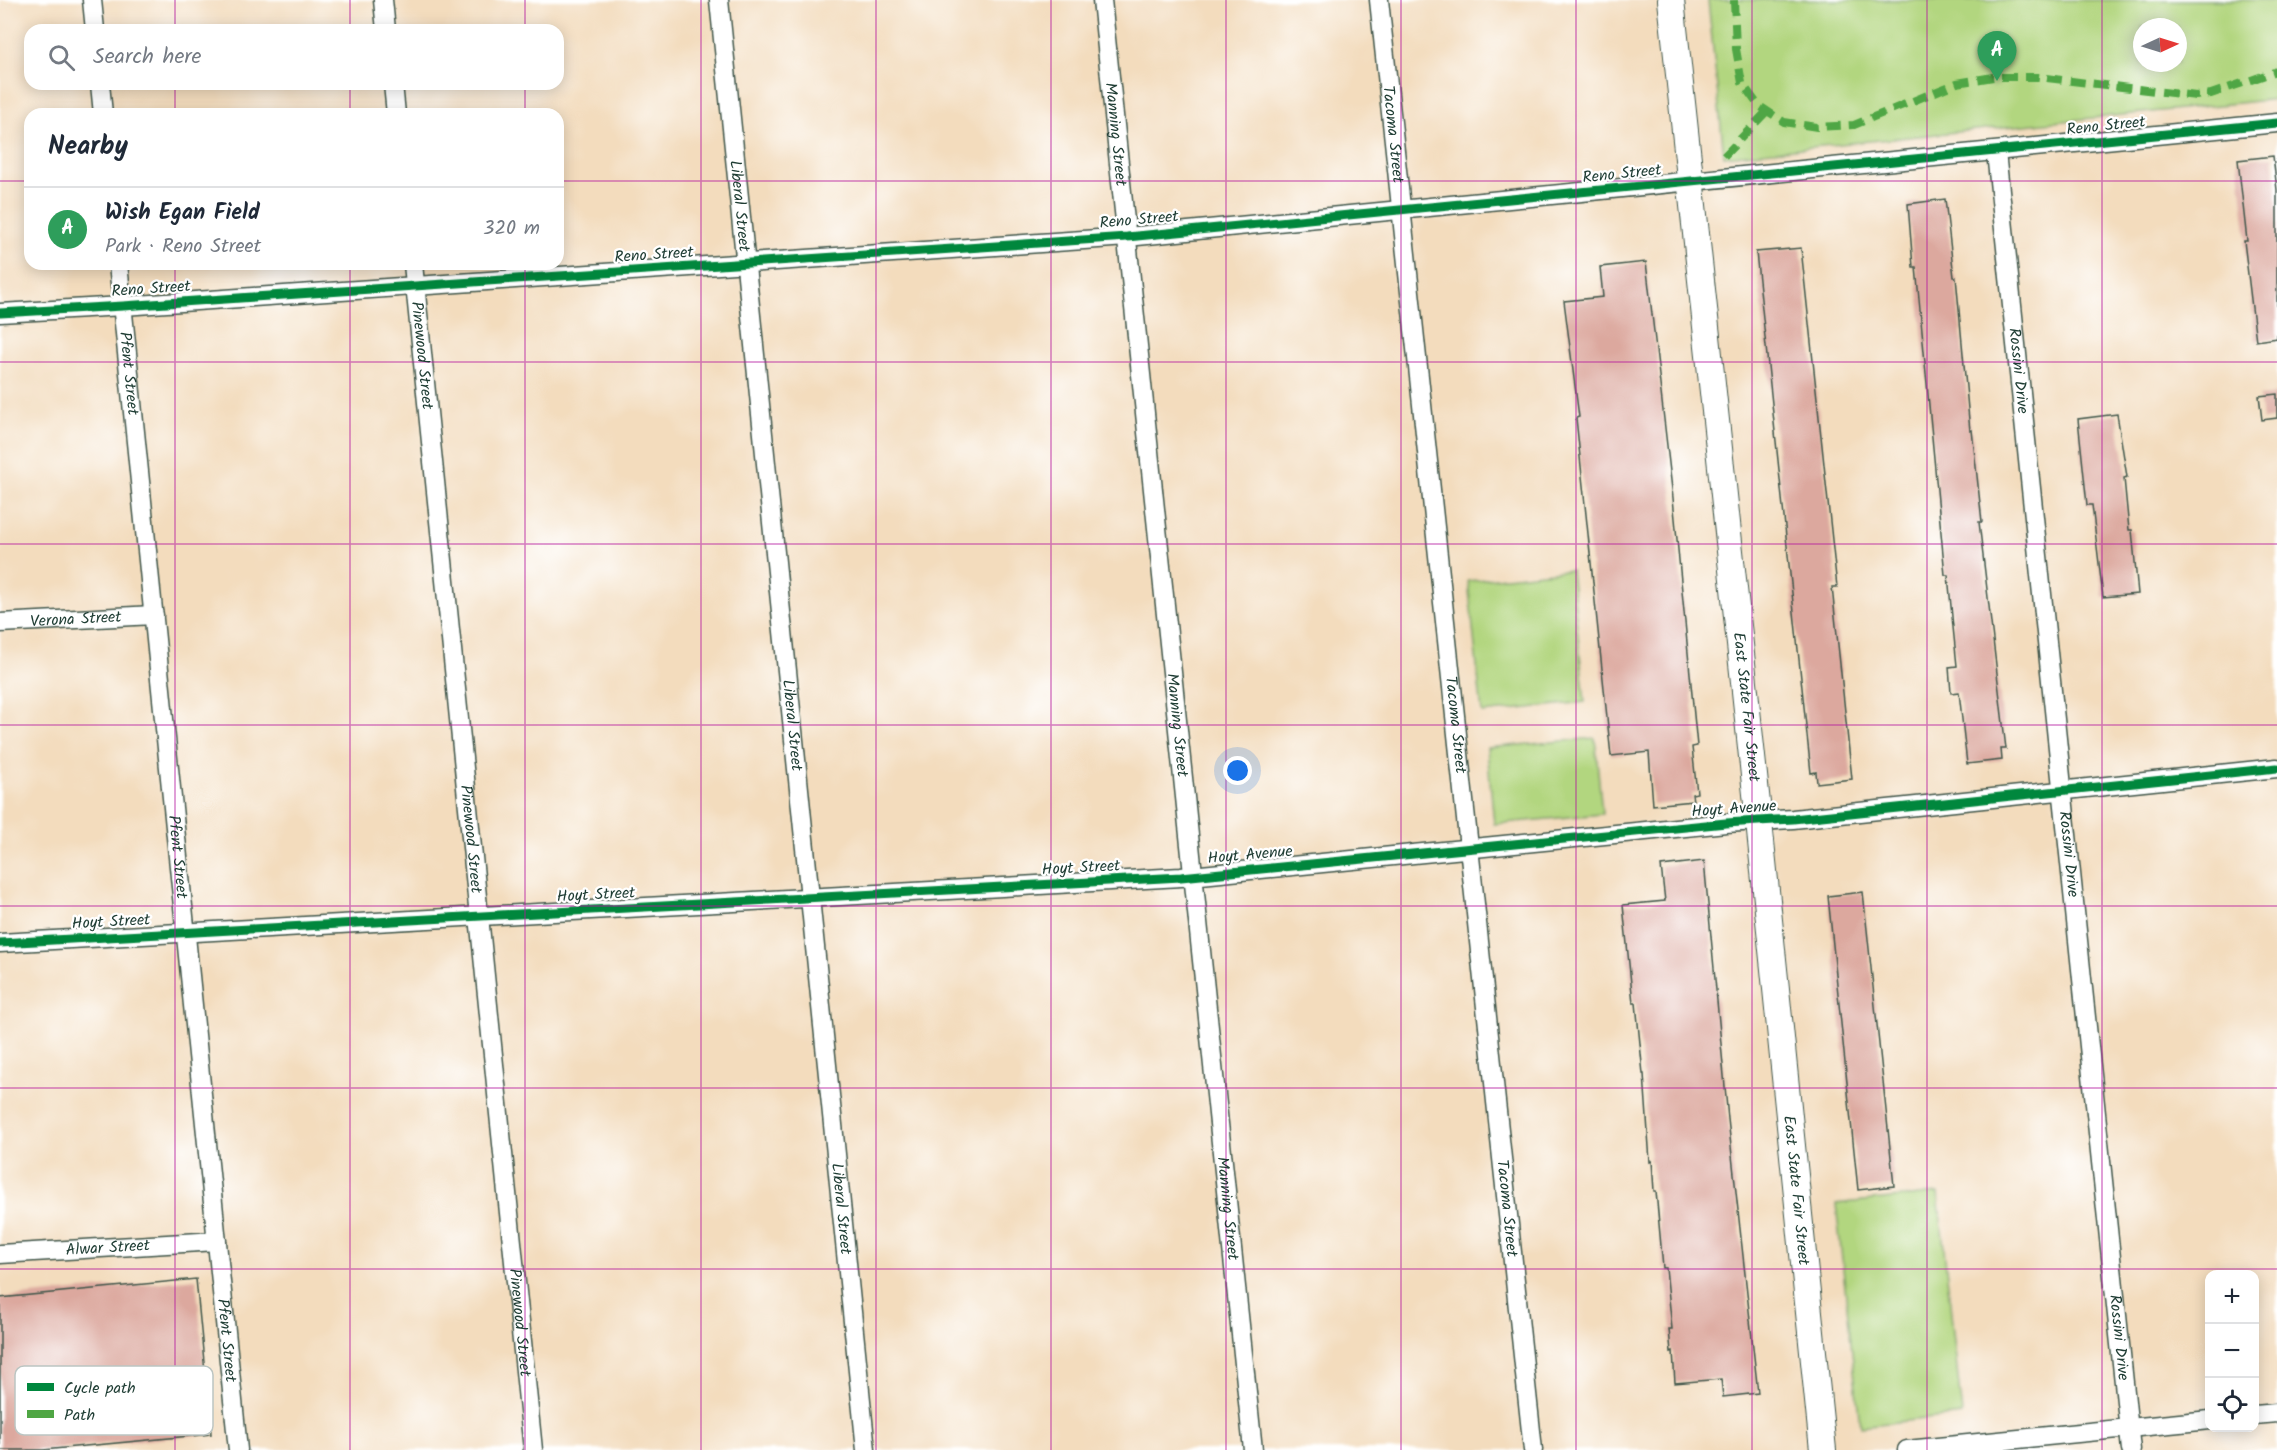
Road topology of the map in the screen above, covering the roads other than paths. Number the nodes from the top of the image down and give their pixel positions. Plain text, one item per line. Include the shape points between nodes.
1 (92, 0) edge
2 (383, 0) edge
3 (718, 0) edge
4 (1102, 0) edge
5 (1380, 0) edge
6 (1671, 0) edge
7 (94, 24) edge
8 (386, 24) edge
9 (101, 90) edge
10 (394, 90) edge
11 (102, 108) edge
12 (395, 108) edge
13 (2277, 123) edge
14 (1996, 152) junction
15 (1690, 182) junction
16 (1401, 210) junction
17 (1127, 237) junction
18 (745, 264) junction
19 (119, 270) edge
20 (414, 270) edge
21 (416, 286) junction
22 (123, 306) junction
23 (0, 313) edge
24 (154, 615) junction
25 (0, 623) edge
26 (2277, 768) edge
27 (2063, 789) junction
28 (1759, 822) junction
29 (1468, 849) junction
30 (1193, 875) junction
31 (810, 898) junction
32 (479, 916) junction
33 (186, 933) junction
34 (0, 943) edge
35 (217, 1241) junction
36 (0, 1254) edge
37 (2277, 1413) edge
38 (2259, 1415) edge
39 (2205, 1420) edge
40 (2129, 1428) junction
41 (238, 1450) edge
42 (533, 1450) edge
43 (866, 1450) edge
44 (1253, 1450) edge
45 (1533, 1450) edge
46 (1822, 1450) edge
47 (1907, 1450) edge
48 (2131, 1450) edge

1 - 7 street
2 - 8 street
3 - 18 street, Liberal Street
4 - 17 street, Manning Street
5 - 16 street, Tacoma Street
6 - 15 street, East State Fair Street
9 - 11 street
10 - 12 street
13 - 14 street, Reno Street
14 - 15 street, Reno Street
14 - 27 street, Rossini Drive
15 - 16 street, Reno Street
15 - 28 street, East State Fair Street
16 - 17 street, Reno Street
16 - 29 street, Tacoma Street
17 - 18 street, Reno Street
17 - 30 street, Manning Street
18 - 21 street, Reno Street
18 - 31 street, Liberal Street
19 - 22 street, Pfent Street
20 - 21 street, Pinewood Street
21 - 22 street, Reno Street
21 - 32 street, Pinewood Street
22 - 23 street, Reno Street
22 - 24 street, Pfent Street
24 - 25 street, Verona Street
24 - 33 street, Pfent Street
26 - 27 street, Hoyt Avenue
27 - 28 street, Hoyt Avenue
27 - 40 street, Rossini Drive
28 - 29 street, Hoyt Avenue
28 - 46 street, East State Fair Street
29 - 30 street, Hoyt Avenue
29 - 45 street, Tacoma Street
30 - 31 street, Hoyt Street
30 - 44 street, Manning Street
31 - 32 street, Hoyt Street
31 - 43 street, Liberal Street
32 - 33 street, Hoyt Street
32 - 42 street, Pinewood Street
33 - 34 street, Hoyt Street
33 - 35 street, Pfent Street
35 - 36 street, Alwar Street
35 - 41 street, Pfent Street
37 - 38 street
39 - 40 street
40 - 47 street
40 - 48 street, Rossini Drive

